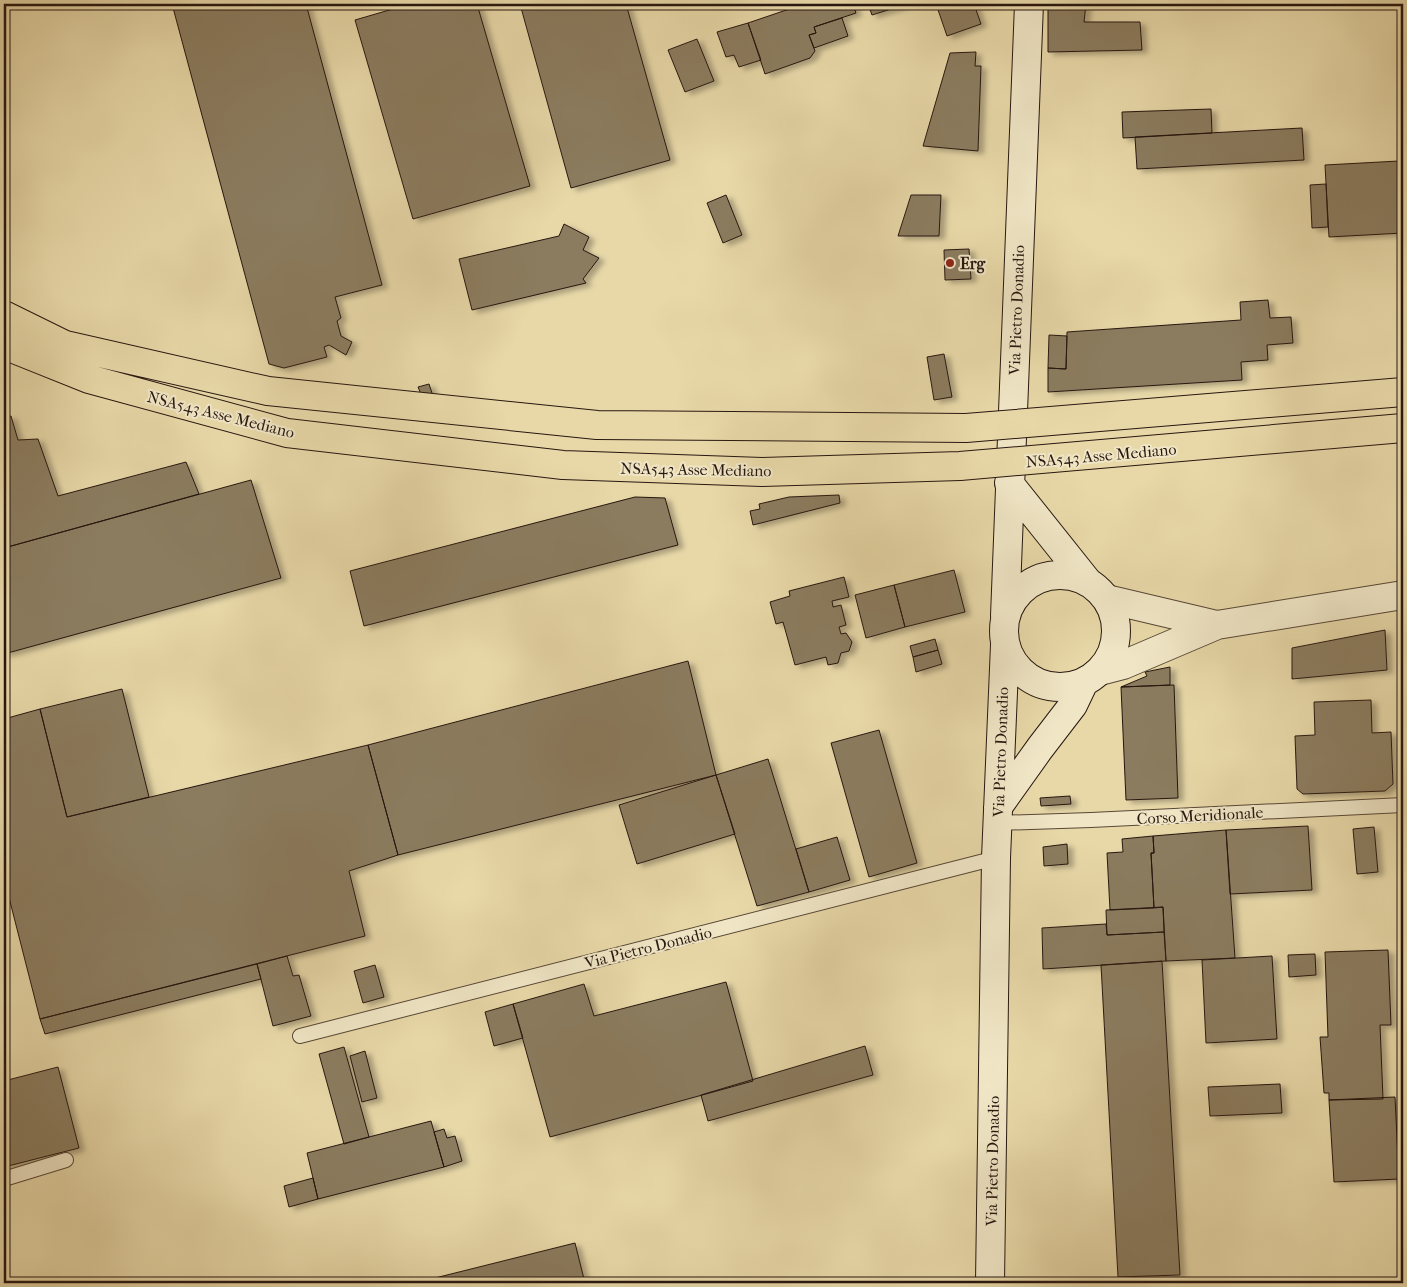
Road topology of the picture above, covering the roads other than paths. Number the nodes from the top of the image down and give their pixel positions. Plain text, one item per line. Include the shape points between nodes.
1 (1029, 4) edge
2 (4, 315) edge
3 (4, 345) edge
4 (1403, 392) edge
5 (1403, 428) edge
6 (1009, 483) junction
7 (1097, 590) junction
8 (1403, 595) edge
9 (1005, 616) junction
10 (1217, 625) junction
11 (1005, 645) junction
12 (1092, 676) junction
13 (1403, 805) edge
14 (998, 815) junction
15 (996, 858) junction
16 (300, 1036) dead end
17 (66, 1160) dead end
18 (4, 1179) edge
19 (990, 1283) edge

1 - 6 main road, Via Pietro Donadio
2 - 4 highway, NSA543 Asse Mediano, bridge via 65,345 268,391 597,425 966,428
3 - 5 highway, NSA543 Asse Mediano, bridge via 89,379 287,433 563,465 762,472 960,466
6 - 7 main road
6 - 9 main road, Via Pietro Donadio
7 - 9 main road via 1072,576 1055,574 1038,578 1012,600
7 - 10 main road
7 - 12 main road via 1114,617 1116,636 1108,661
8 - 10 main road
9 - 11 main road
10 - 12 main road
11 - 12 main road via 1011,660 1036,682 1068,687
11 - 14 main road, Via Pietro Donadio
12 - 14 main road via 1035,755
13 - 14 lane, Corso Meridionale via 1100,820
14 - 15 main road, Via Pietro Donadio
15 - 16 lane, Via Pietro Donadio
15 - 19 main road, Via Pietro Donadio
17 - 18 lane

